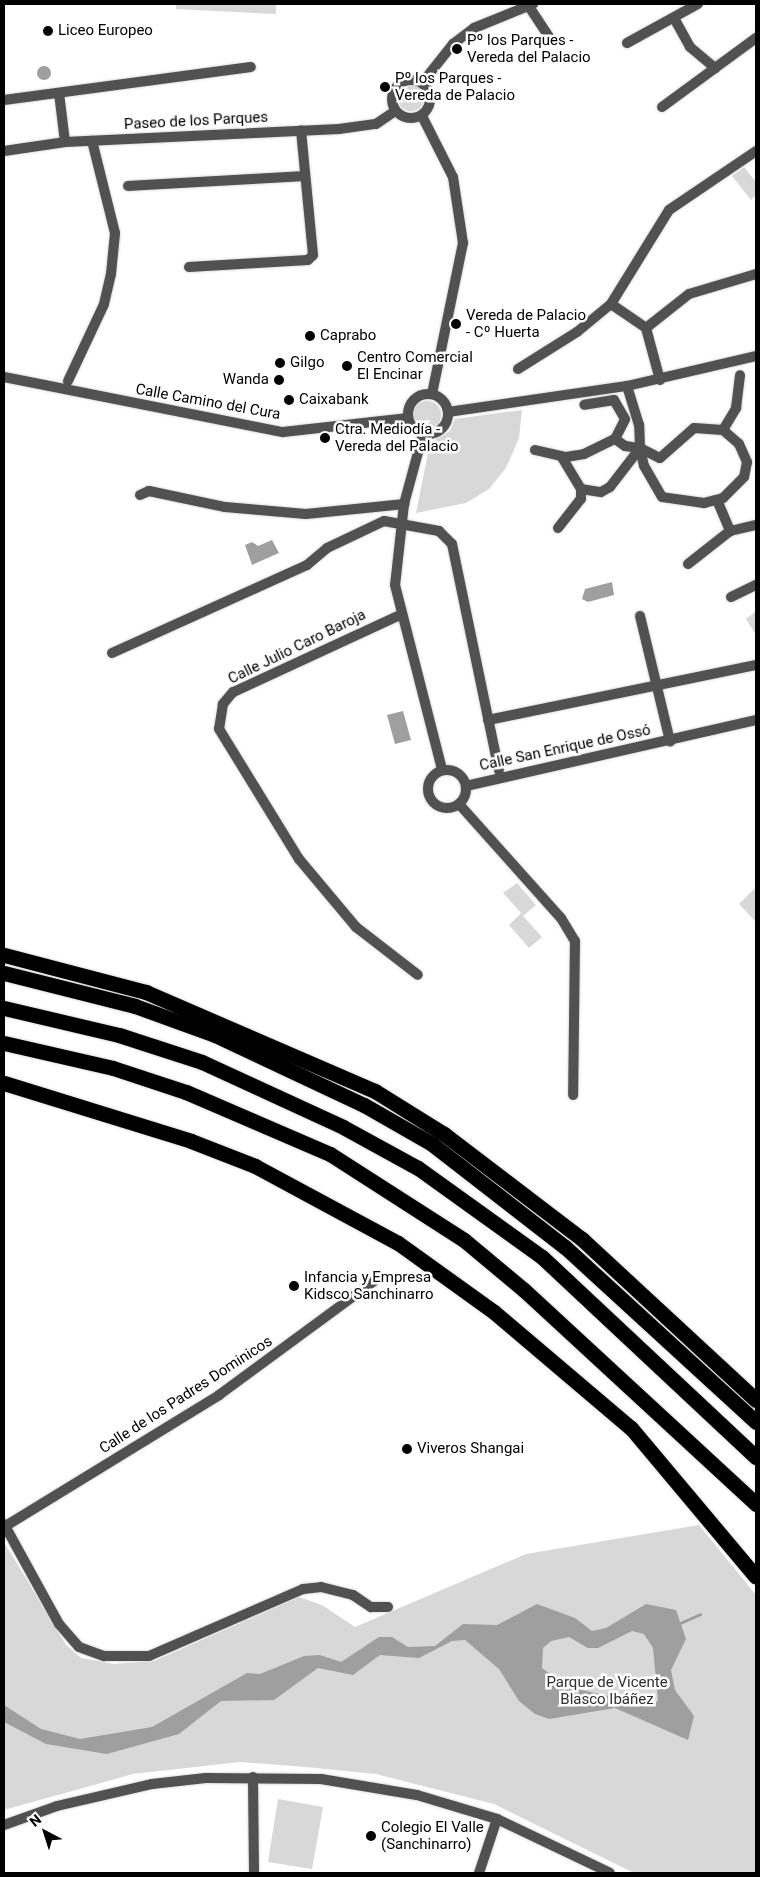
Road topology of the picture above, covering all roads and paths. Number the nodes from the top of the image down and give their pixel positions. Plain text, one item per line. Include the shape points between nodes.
1 (531, 4) edge
2 (698, 4) edge
3 (674, 18) junction
4 (756, 38) edge
5 (551, 40) dead end
6 (627, 43) dead end
7 (251, 67) dead end
8 (716, 68) junction
9 (422, 83) junction
10 (59, 93) junction
11 (4, 100) edge
12 (662, 107) dead end
13 (395, 111) junction
14 (422, 116) junction
15 (301, 131) junction
16 (92, 141) junction
17 (65, 142) junction
18 (4, 151) edge
19 (756, 151) edge
20 (305, 176) junction
21 (128, 186) dead end
22 (189, 267) dead end
23 (756, 274) edge
24 (611, 304) junction
25 (646, 328) junction
26 (756, 356) edge
27 (518, 369) dead end
28 (740, 374) dead end
29 (4, 377) edge
30 (660, 380) junction
31 (68, 381) dead end
32 (627, 386) junction
33 (432, 394) junction
34 (584, 405) dead end
35 (448, 412) junction
36 (408, 418) junction
37 (723, 430) junction
38 (423, 434) junction
39 (615, 439) junction
40 (640, 448) junction
41 (535, 450) dead end
42 (562, 457) junction
43 (752, 463) edge
44 (581, 489) junction
45 (140, 495) dead end
46 (717, 500) junction
47 (404, 504) junction
48 (402, 524) junction
49 (756, 524) edge
50 (558, 528) dead end
51 (730, 531) junction
52 (688, 564) dead end
53 (756, 585) edge
54 (731, 597) dead end
55 (400, 615) junction
56 (640, 616) dead end
57 (112, 653) dead end
58 (756, 664) edge
59 (658, 685) junction
60 (488, 720) junction
61 (756, 720) edge
62 (670, 741) junction
63 (442, 770) junction
64 (499, 770) dead end
65 (466, 786) junction
66 (459, 804) junction
67 (4, 955) edge
68 (4, 973) edge
69 (418, 974) dead end
70 (4, 1008) edge
71 (4, 1043) edge
72 (7, 1085) edge
73 (572, 1094) dead end
74 (377, 1278) dead end
75 (756, 1400) edge
76 (756, 1422) edge
77 (756, 1457) edge
78 (678, 1480) junction
79 (756, 1504) edge
80 (4, 1526) edge
81 (756, 1564) edge
82 (756, 1577) edge
83 (388, 1607) dead end
84 (253, 1777) junction
85 (497, 1819) junction
86 (4, 1825) edge
87 (254, 1873) edge
88 (479, 1873) edge
89 (610, 1873) edge

1 - 5 street
1 - 9 street via 474,28 453,44
2 - 3 street
3 - 6 street
3 - 8 street via 690,47
4 - 8 street
7 - 10 street
8 - 12 street
9 - 13 street via 409,80 397,86 391,98
9 - 14 street via 430,99
10 - 11 street
10 - 17 street
13 - 14 street via 410,119
13 - 15 street, Paseo de los Parques via 376,124
14 - 33 street via 453,177 462,243
15 - 16 street, Paseo de los Parques
15 - 20 street
16 - 17 street, Paseo de los Parques
16 - 31 street via 115,234 111,274 104,304
17 - 18 street, Paseo de los Parques
19 - 24 street via 669,210
20 - 21 street
20 - 22 street via 313,255 308,260
23 - 25 street via 689,294
24 - 25 street
24 - 27 street via 577,332
25 - 30 street
26 - 30 street
28 - 37 street via 736,408
29 - 36 street, Calle Camino del Cura via 283,432
30 - 32 street
32 - 35 street
32 - 40 street via 639,425
33 - 35 street via 445,404
33 - 36 street via 417,397
34 - 39 street via 614,400 625,419
35 - 38 street via 444,426
36 - 38 street
37 - 40 street via 694,428 660,458
37 - 43 street via 739,444
38 - 47 street
39 - 40 street
39 - 42 street via 584,454
40 - 44 street via 610,487 601,492
40 - 46 street via 649,481 662,498
41 - 42 street
42 - 44 street
43 - 46 street via 736,489
44 - 50 street via 582,499
45 - 47 street via 149,491 225,506 306,514
46 - 51 street
47 - 48 street
48 - 55 street via 395,585
48 - 57 street via 384,521 327,548 307,565
48 - 60 street via 439,531 452,544
49 - 51 street
51 - 52 street
53 - 54 street
55 - 63 street
55 - 69 street, Calle Julio Caro Baroja via 233,692 222,704 219,729 299,859 356,927
56 - 59 street, Calle San Enrique de Ossó
58 - 59 street
59 - 60 street
59 - 62 street, Calle San Enrique de Ossó
60 - 64 street
61 - 62 street, Calle San Enrique de Ossó
62 - 65 street, Calle San Enrique de Ossó
63 - 65 street via 457,772
63 - 66 street via 429,781 429,798 442,808
65 - 66 street
66 - 73 street via 561,918 576,941
67 - 75 highway via 146,992 375,1091 444,1134 582,1239
68 - 76 highway via 135,1006 215,1035 364,1105 432,1144 565,1247
70 - 77 highway via 119,1035 202,1062 343,1127 418,1168 542,1257
71 - 79 highway via 113,1068 176,1089 330,1154 464,1240 524,1290
72 - 78 highway via 123,1116 255,1166 398,1243 576,1378
74 - 80 street, Calle de los Padres Dominicos via 178,1422
78 - 81 highway via 722,1520
78 - 82 highway
80 - 83 street via 59,1624 79,1647 104,1656 149,1656 303,1589 321,1587 353,1595 370,1607
84 - 85 street via 364,1786 417,1795
84 - 86 street via 152,1784 57,1806
84 - 87 street
85 - 88 street
85 - 89 street

